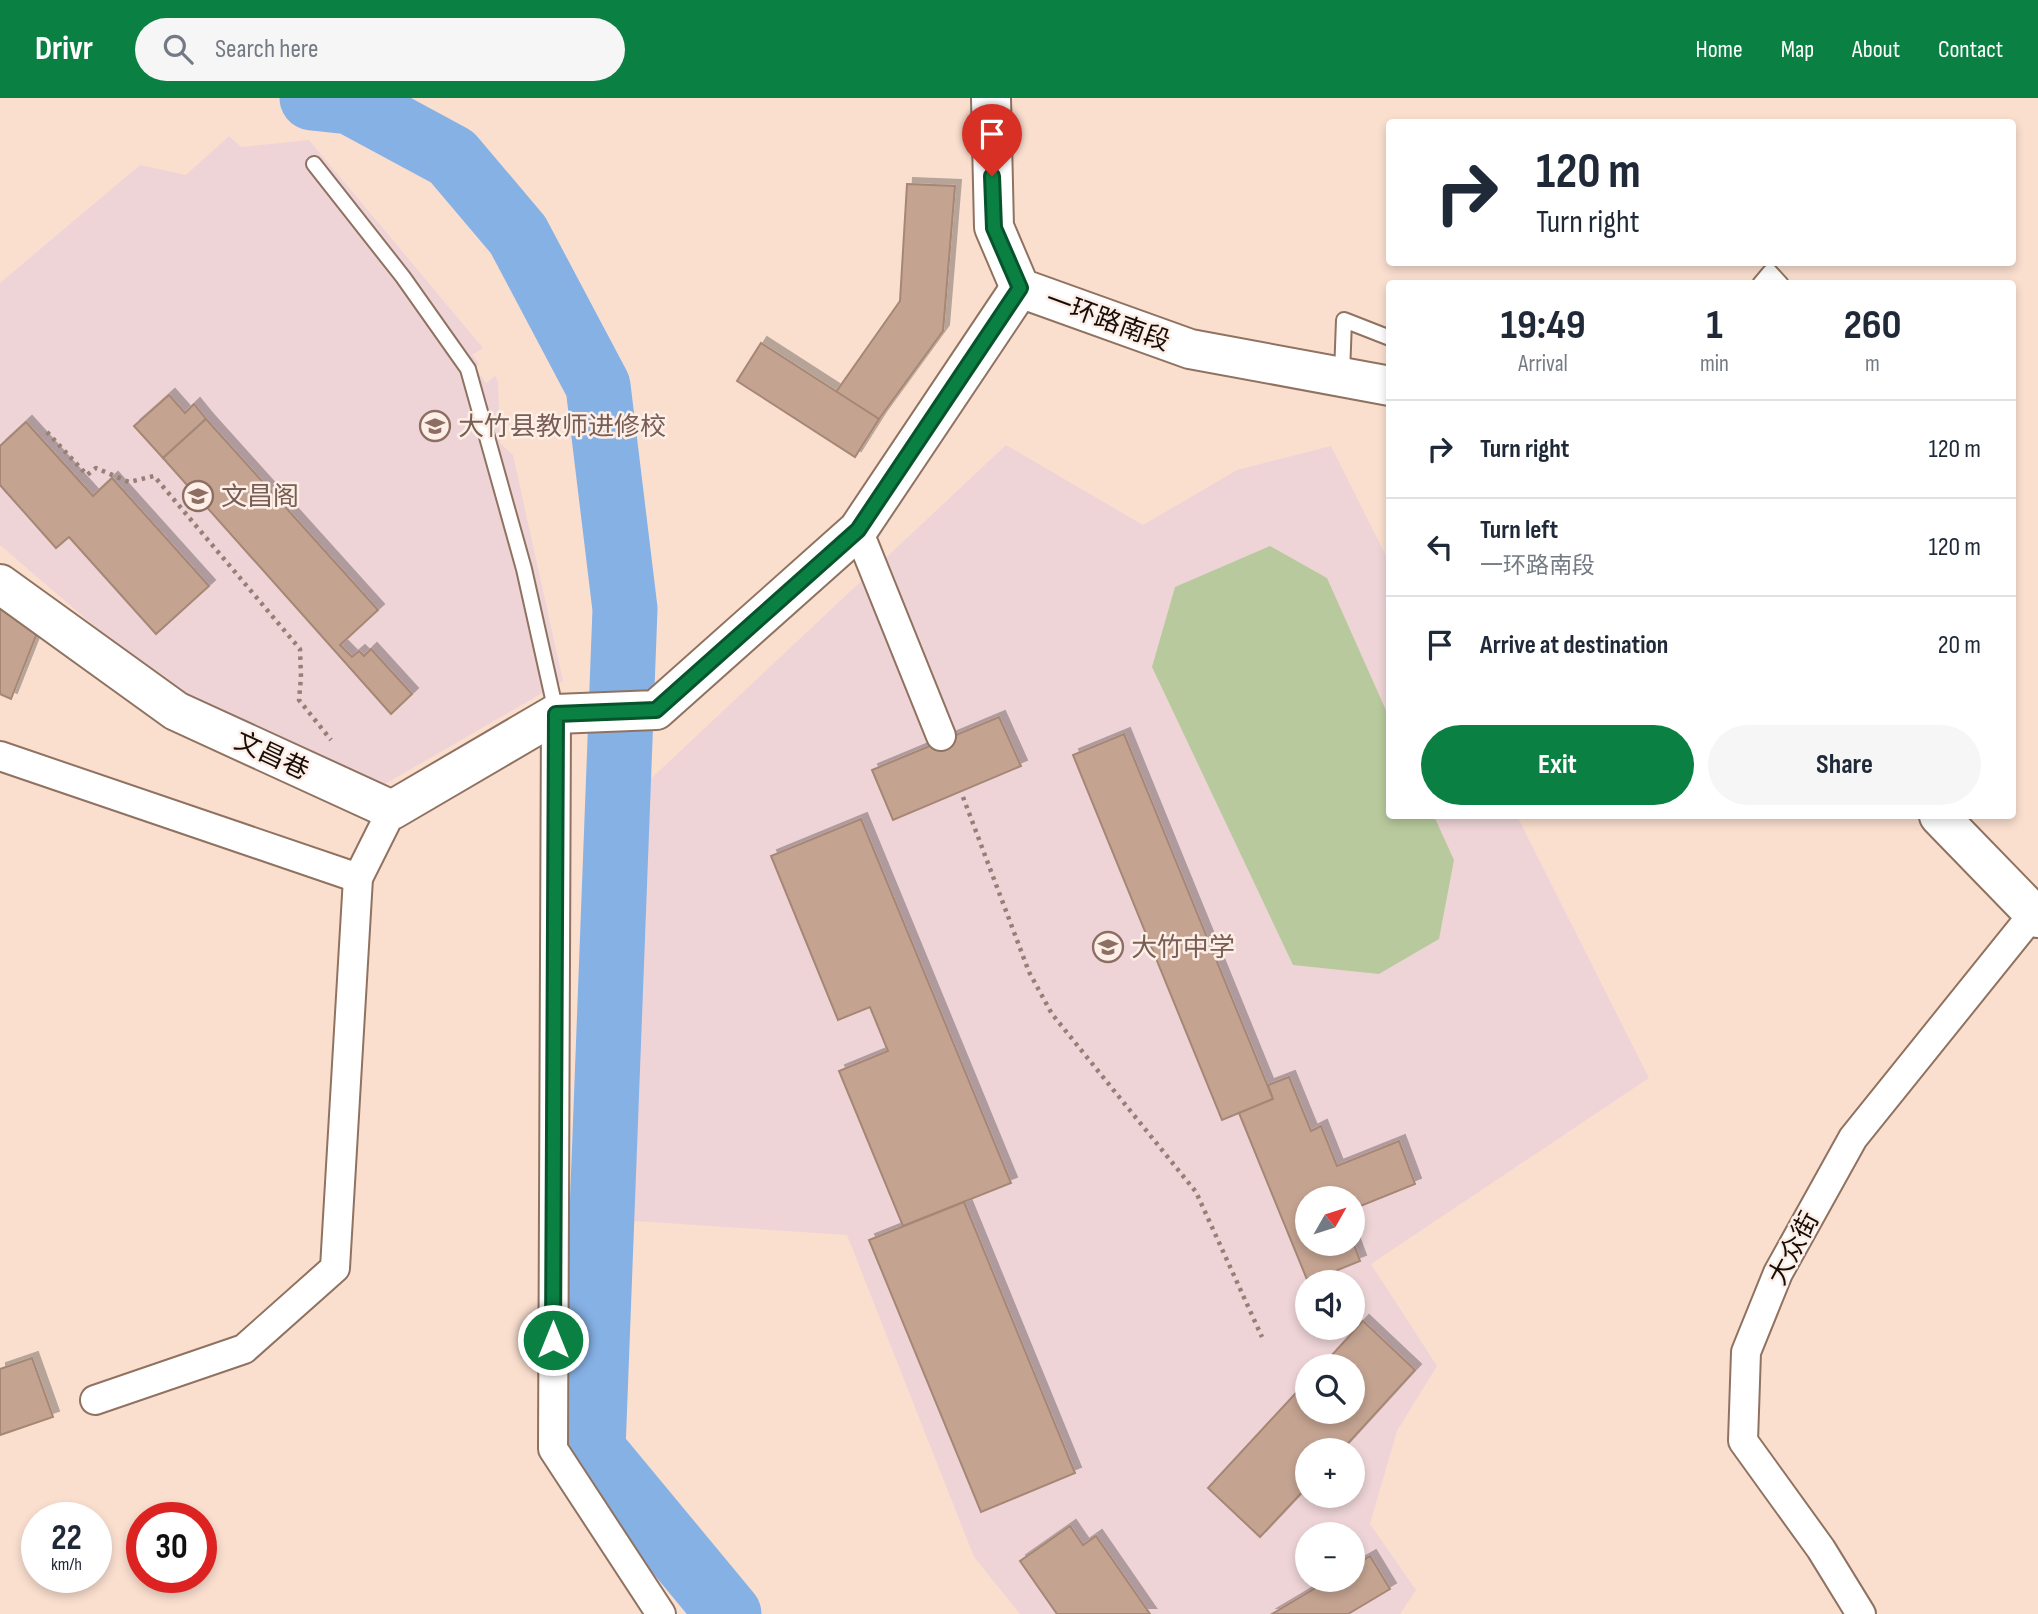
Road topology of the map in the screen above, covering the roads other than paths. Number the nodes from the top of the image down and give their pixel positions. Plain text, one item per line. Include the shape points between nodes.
1 (991, 98) edge
2 (314, 164) dead end
3 (1763, 280) edge
4 (1777, 280) edge
5 (1020, 288) junction
6 (1386, 336) edge
7 (1342, 376) junction
8 (1386, 385) edge
9 (858, 530) junction
10 (0, 584) edge
11 (556, 714) junction
12 (941, 736) dead end
13 (0, 757) edge
14 (392, 810) junction
15 (1942, 819) edge
16 (358, 878) junction
17 (2037, 914) edge
18 (95, 1400) dead end
19 (661, 1614) edge
20 (1860, 1614) edge

1 - 5 street, 一环路南段 via 994,228
2 - 11 lane via 468,369 523,569
3 - 4 lane via 1770,272
5 - 7 street, 一环路南段 via 1191,349
5 - 9 street
6 - 7 lane via 1344,320
7 - 8 street, 一环路南段
9 - 11 street via 656,710
9 - 12 street
10 - 14 street, 文昌巷 via 176,710
11 - 14 street
11 - 19 street via 553,1448
13 - 16 street
14 - 16 street
15 - 17 street
16 - 18 street via 335,1268 244,1349
17 - 20 street, 大众街 via 1853,1138 1777,1273 1746,1352 1743,1441 1821,1549

